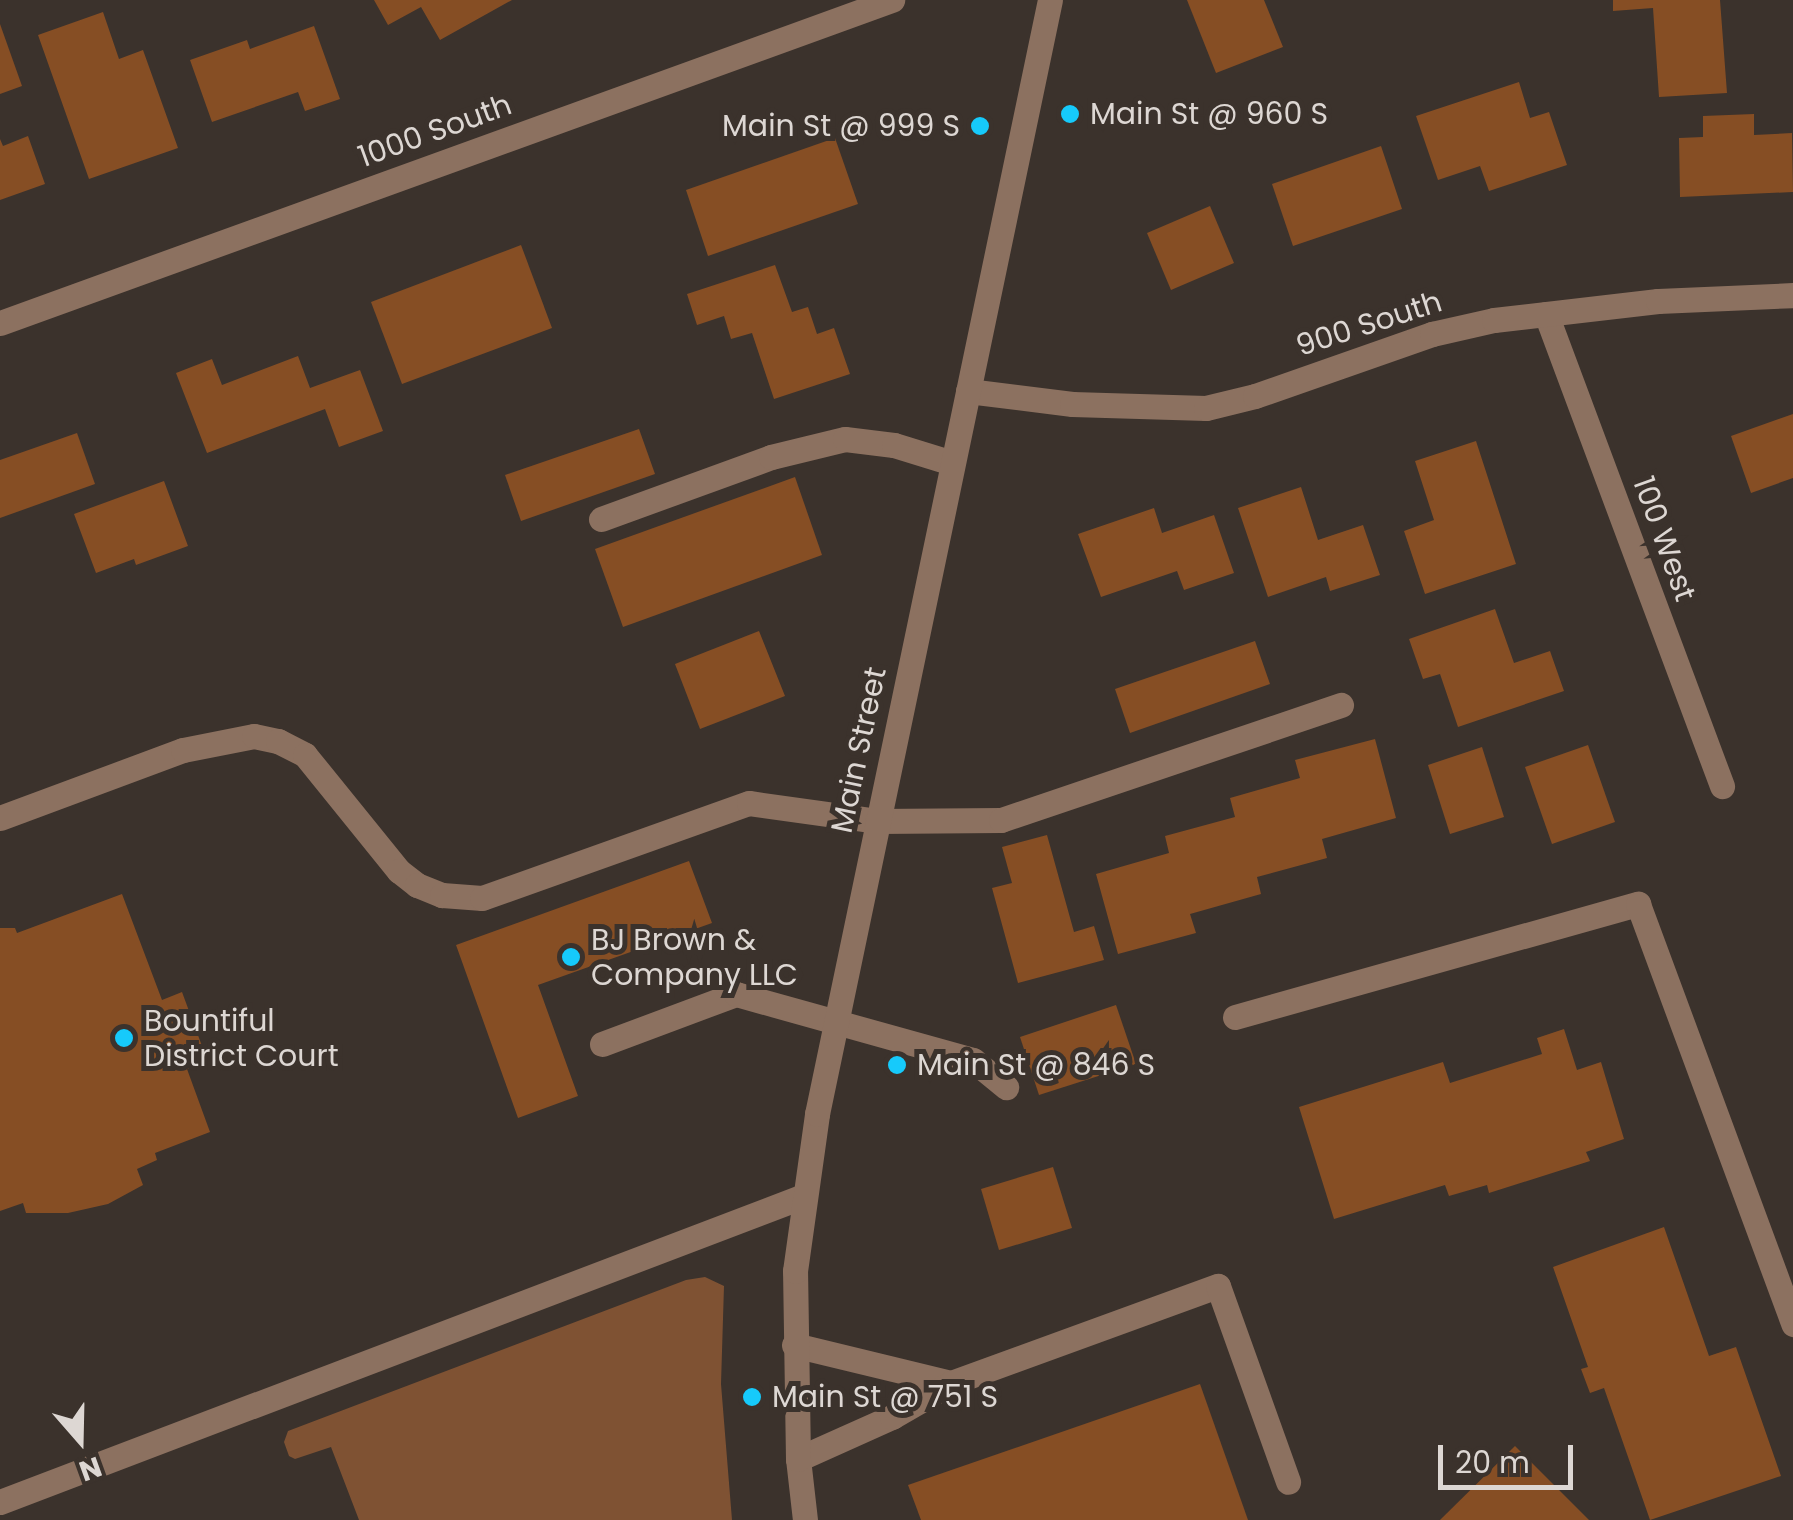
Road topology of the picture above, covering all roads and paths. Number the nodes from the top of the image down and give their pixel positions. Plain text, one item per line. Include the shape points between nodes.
1 (892, 0) edge
2 (1050, 0) edge
3 (1793, 294) edge
4 (1546, 314) junction
5 (0, 322) edge
6 (968, 390) junction
7 (952, 462) junction
8 (600, 520) dead end
9 (1342, 705) dead end
10 (1722, 786) dead end
11 (0, 818) edge
12 (877, 821) junction
13 (1236, 1017) dead end
14 (835, 1019) junction
15 (602, 1044) dead end
16 (1006, 1087) dead end
17 (804, 1196) junction
18 (1793, 1324) edge
19 (794, 1345) junction
20 (951, 1383) junction
21 (798, 1460) junction
22 (1288, 1482) dead end
23 (0, 1502) edge
24 (805, 1520) edge

1 - 5 street, 1000 South
2 - 6 street, Main Street
3 - 4 street, 900 South
4 - 6 street, 900 South via 1432,334 1206,408 1072,404
4 - 10 street, 100 West
6 - 7 street, Main Street
7 - 8 street via 845,439 772,457
7 - 12 street, Main Street
9 - 12 street via 1001,820
11 - 12 street via 183,750 254,736 305,755 417,885 466,899 502,893 750,803
12 - 14 street, Main Street
13 - 18 street via 1638,904
14 - 15 street via 736,994
14 - 16 street via 973,1060
14 - 17 street, Main Street
17 - 19 street, Main Street
17 - 23 street
19 - 20 street
19 - 21 street, Main Street
20 - 21 street
20 - 22 street via 1218,1286
21 - 24 street, Main Street

